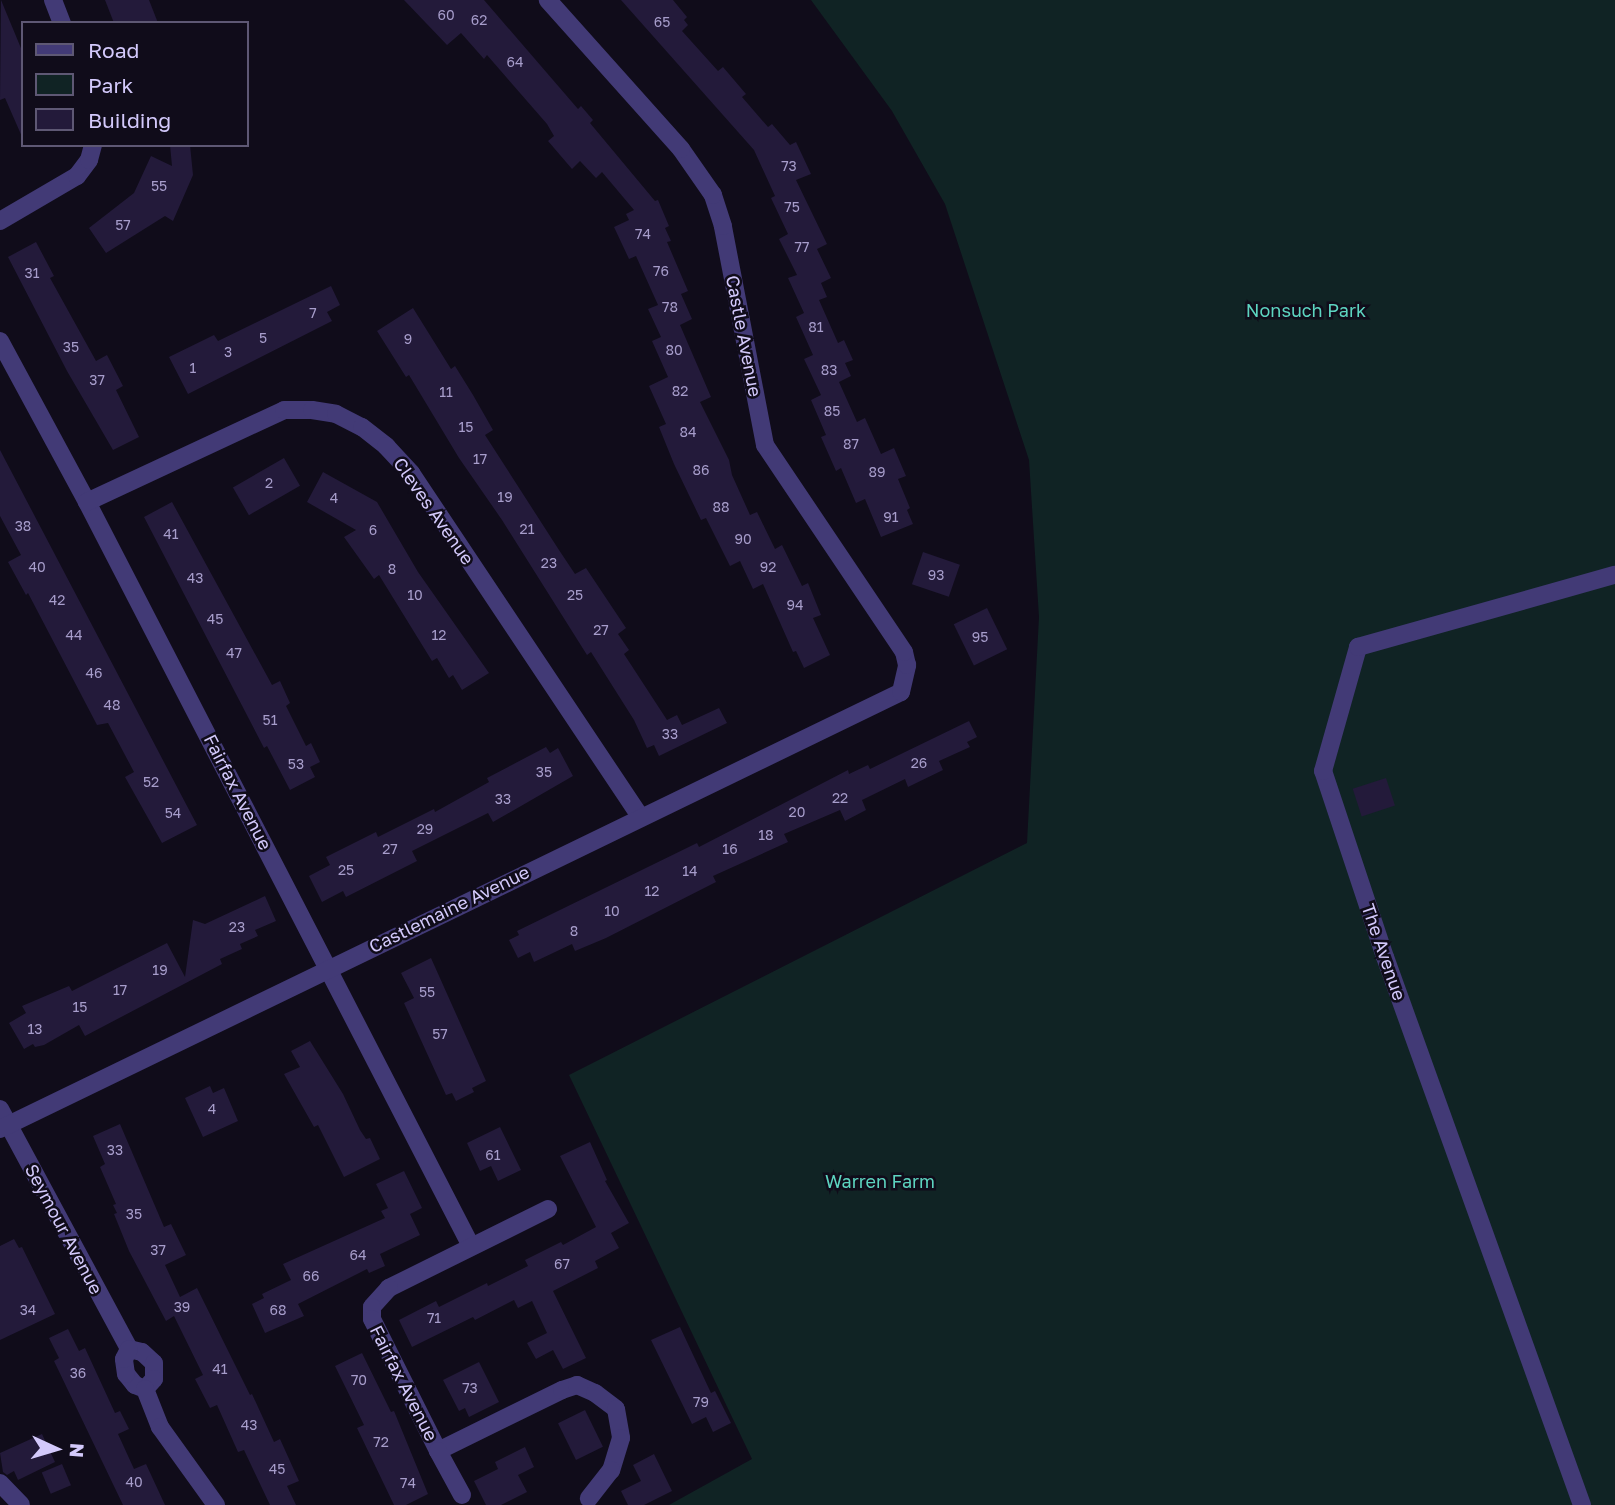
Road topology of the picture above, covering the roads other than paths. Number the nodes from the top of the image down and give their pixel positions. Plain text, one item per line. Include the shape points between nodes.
1 (53, 0) edge
2 (548, 0) edge
3 (61, 21) edge
4 (92, 147) edge
5 (0, 221) edge
6 (0, 341) edge
7 (87, 502) junction
8 (1615, 575) edge
9 (901, 692) joint
10 (640, 817) junction
11 (329, 967) junction
12 (3, 1121) edge
13 (548, 1209) dead end
14 (471, 1246) junction
15 (129, 1349) junction
16 (145, 1389) junction
17 (438, 1451) junction
18 (0, 1483) edge
19 (462, 1495) dead end
20 (589, 1498) dead end
21 (21, 1505) edge
22 (216, 1505) edge
23 (1581, 1505) edge

1 - 3 street
2 - 9 street, Castle Avenue via 681,149 713,195 765,445 904,652 907,665
4 - 5 street via 77,176
6 - 7 street, Fairfax Avenue
7 - 10 street, Cleves Avenue via 284,410 336,414 362,427 411,473
7 - 11 street, Fairfax Avenue
8 - 23 street, The Avenue via 1358,647 1323,771
9 - 10 street, Castlemaine Avenue
10 - 11 street, Castlemaine Avenue
11 - 12 street, Castlemaine Avenue
11 - 14 street, Fairfax Avenue
12 - 15 street, Seymour Avenue
13 - 14 street, Fairfax Avenue
14 - 17 street, Fairfax Avenue via 389,1288 372,1307 372,1320
15 - 16 street, Seymour Avenue via 124,1359 126,1374
15 - 16 street, Seymour Avenue via 142,1352 154,1363 154,1379
16 - 22 street, Seymour Avenue via 160,1427
17 - 19 street, Fairfax Avenue
17 - 20 street, Fairfax Avenue via 577,1385 616,1409 621,1438 611,1470
18 - 21 street

